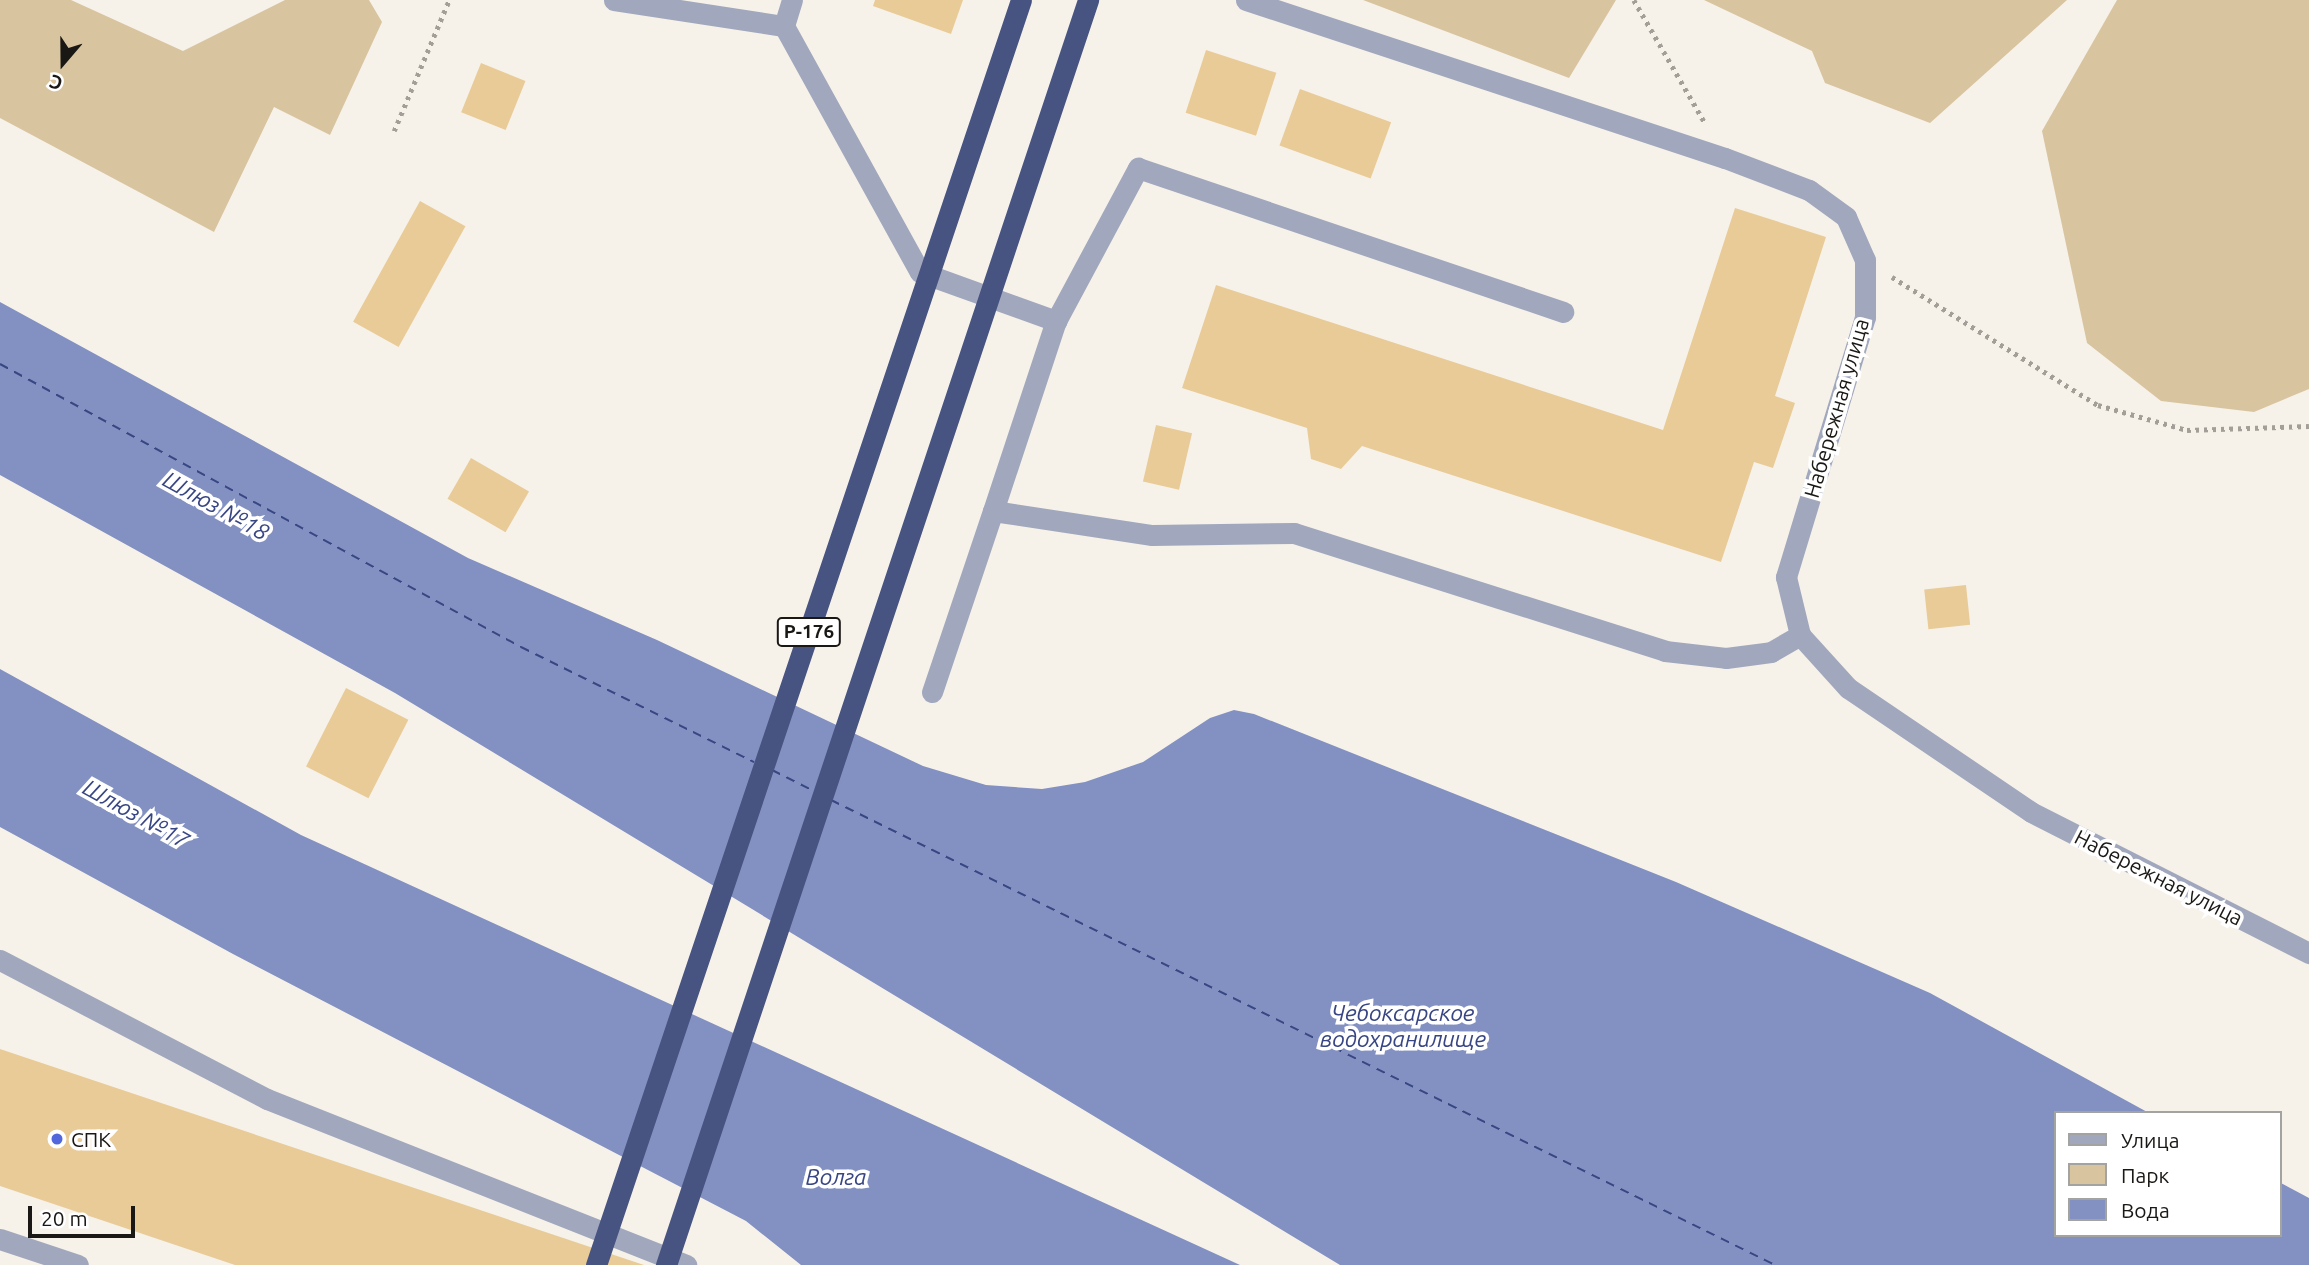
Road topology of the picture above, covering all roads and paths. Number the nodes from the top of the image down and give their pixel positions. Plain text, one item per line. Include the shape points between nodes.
1 (449, 0) edge
2 (614, 0) edge
3 (792, 0) edge
4 (1021, 0) edge
5 (1088, 0) edge
6 (1246, 0) edge
7 (1634, 0) edge
8 (784, 26) junction
9 (394, 131) dead end
10 (1726, 158) junction
11 (1865, 260) junction
12 (1563, 312) dead end
13 (1056, 321) junction
14 (2309, 426) edge
15 (993, 510) junction
16 (1800, 635) junction
17 (932, 692) dead end
18 (2309, 953) edge
19 (0, 960) edge
20 (0, 1239) edge
21 (78, 1265) edge
22 (596, 1265) edge
23 (666, 1265) edge
24 (686, 1265) edge

1 - 9 path
2 - 8 street
3 - 8 street
4 - 22 highway, Р-176
5 - 23 highway, Р-176
6 - 10 street, Набережная улица
7 - 10 path
8 - 13 street via 920,272
10 - 11 street, Набережная улица via 1808,190 1846,217
11 - 14 path via 2098,405 2186,430
11 - 16 street, Набережная улица via 1865,317 1786,578
12 - 13 street via 1138,168
13 - 15 street
15 - 16 street via 1152,535 1294,533 1665,651 1726,658 1771,652
15 - 17 street
16 - 18 street, Набережная улица via 1848,688 2031,812
19 - 24 street via 267,1099
20 - 21 street

